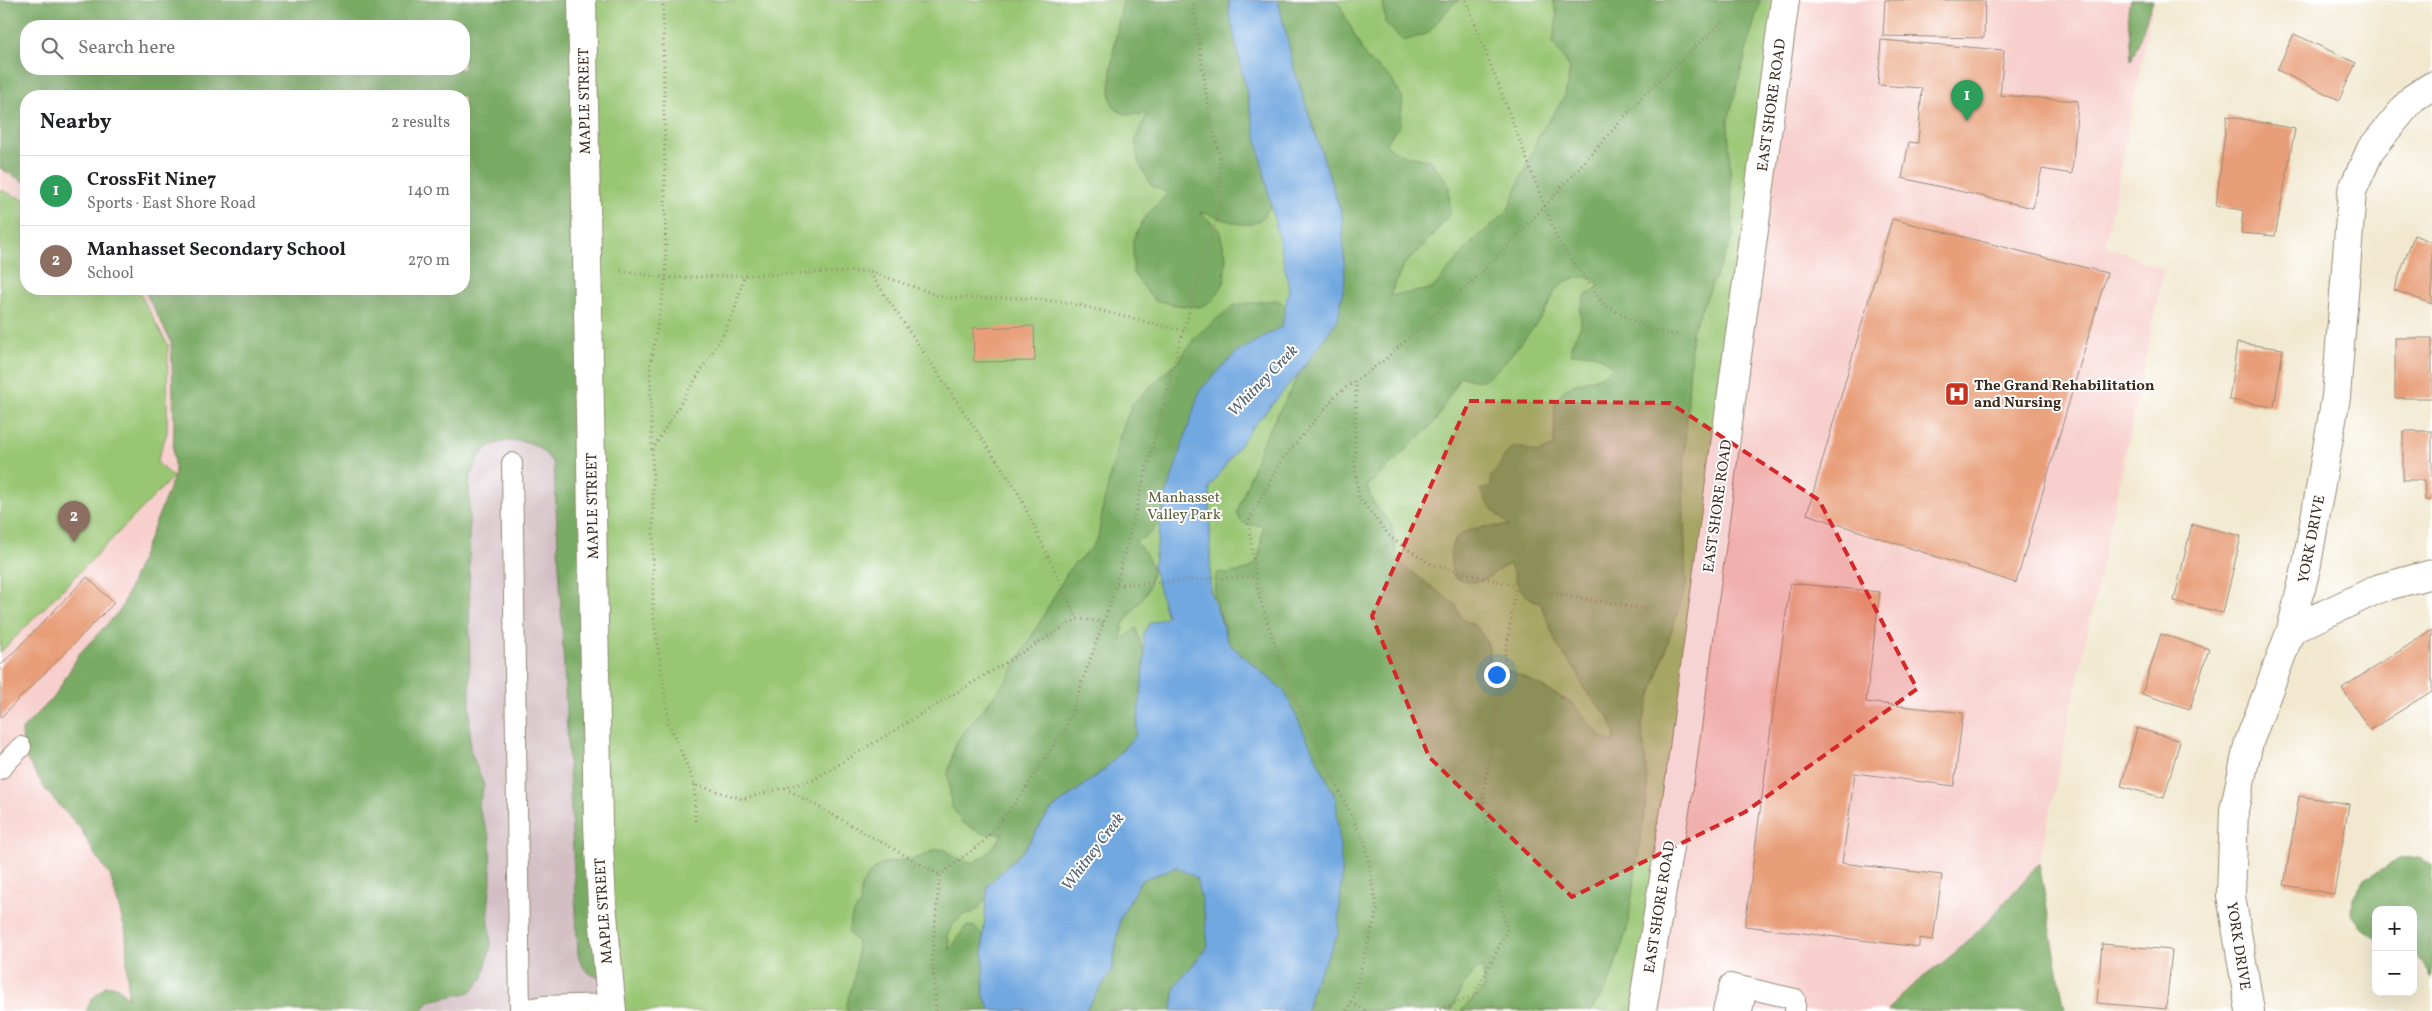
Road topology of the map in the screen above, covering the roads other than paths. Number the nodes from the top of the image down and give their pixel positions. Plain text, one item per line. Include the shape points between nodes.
1 (582, 0) edge
2 (1785, 0) edge
3 (2432, 86) edge
4 (512, 463) dead end
5 (2432, 574) edge
6 (2291, 630) junction
7 (21, 747) dead end
8 (0, 768) edge
9 (1747, 988) junction
10 (611, 1007) edge
11 (520, 1011) edge
12 (1642, 1011) edge
13 (1723, 1011) edge
14 (1742, 1011) edge
15 (1795, 1011) edge
16 (2250, 1011) edge

1 - 10 street, MAPLE STREET via 598,825
2 - 12 street, EAST SHORE ROAD via 1679,786
3 - 6 street, YORK DRIVE via 2413,98 2371,149 2352,191 2331,433 2307,564
4 - 11 lane
5 - 6 street via 2380,588
6 - 16 street, YORK DRIVE via 2249,742 2234,810 2231,896
7 - 8 lane
9 - 13 lane via 1730,984
9 - 14 lane
9 - 15 lane via 1796,999
10 - 11 lane via 543,1006

